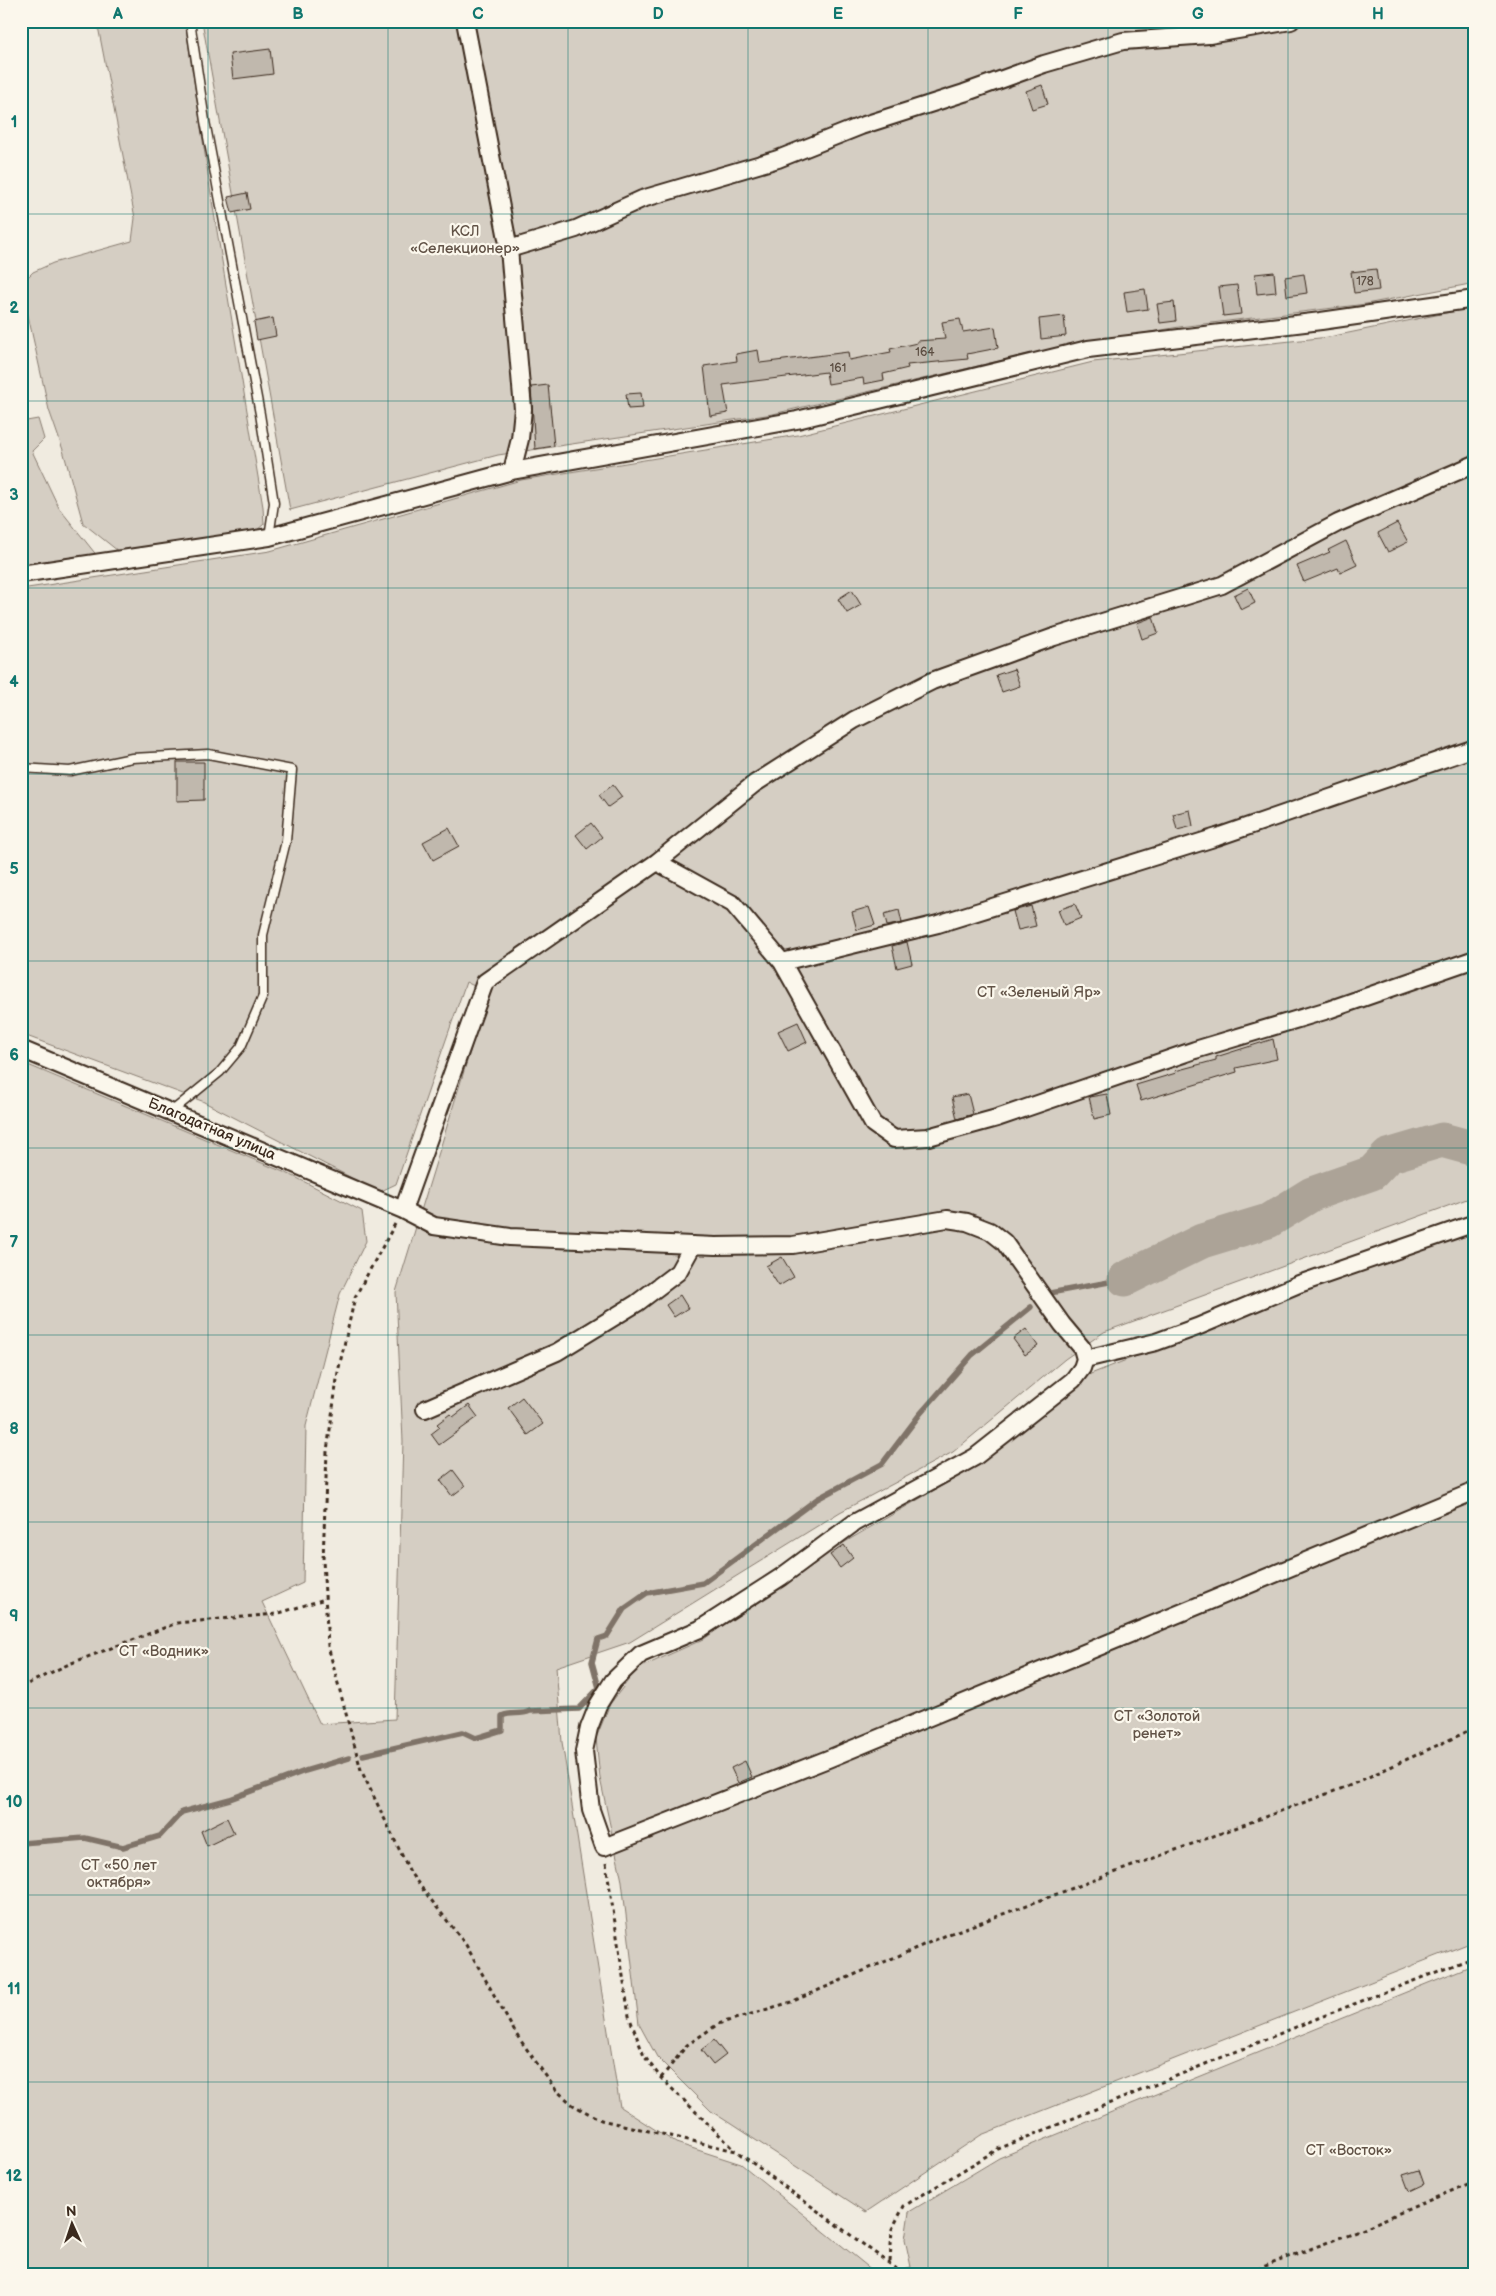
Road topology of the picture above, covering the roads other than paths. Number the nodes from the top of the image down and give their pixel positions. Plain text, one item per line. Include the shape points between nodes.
1 (190, 21) edge
2 (465, 21) edge
3 (1291, 21) edge
4 (509, 249) junction
5 (1475, 299) edge
6 (1475, 464) edge
7 (512, 471) junction
8 (269, 537) junction
9 (21, 574) edge
10 (1475, 748) edge
11 (21, 768) edge
12 (657, 862) junction
13 (1475, 959) edge
14 (782, 962) junction
15 (21, 1049) edge
16 (171, 1112) junction
17 (403, 1210) junction
18 (1475, 1223) edge
19 (693, 1244) junction
20 (1085, 1359) junction
21 (425, 1409) dead end
22 (1475, 1491) edge

1 - 8 lane via 205,121 270,473 274,503
2 - 4 street
3 - 4 street via 1209,34 1123,41 1044,64 861,126 778,159 642,199 576,229
4 - 7 street via 523,409
5 - 7 street via 1088,349 797,420
6 - 12 street via 1338,523 1222,584 1054,637 932,681 854,720 754,784
7 - 8 street
8 - 9 street
10 - 14 street via 1217,836 938,924
11 - 16 lane via 70,771 132,758 208,754 292,770 286,841 263,935 263,996 241,1047 220,1072
12 - 14 street via 733,904
12 - 17 street via 485,982
13 - 14 street via 997,1118 928,1137 894,1139 873,1124
15 - 16 street, Благодатная улица
16 - 17 street, Благодатная улица
17 - 19 street, Благодатная улица via 434,1226 510,1237
18 - 20 street via 1299,1284 1156,1342
19 - 20 street, Благодатная улица via 793,1244 947,1219 967,1222 990,1231 1004,1242 1082,1348
19 - 21 street via 678,1272 637,1303 557,1352
20 - 22 street via 1073,1380 975,1457 854,1523 781,1577 700,1629 641,1654 613,1681 598,1705 584,1751 591,1810 604,1846 828,1759

